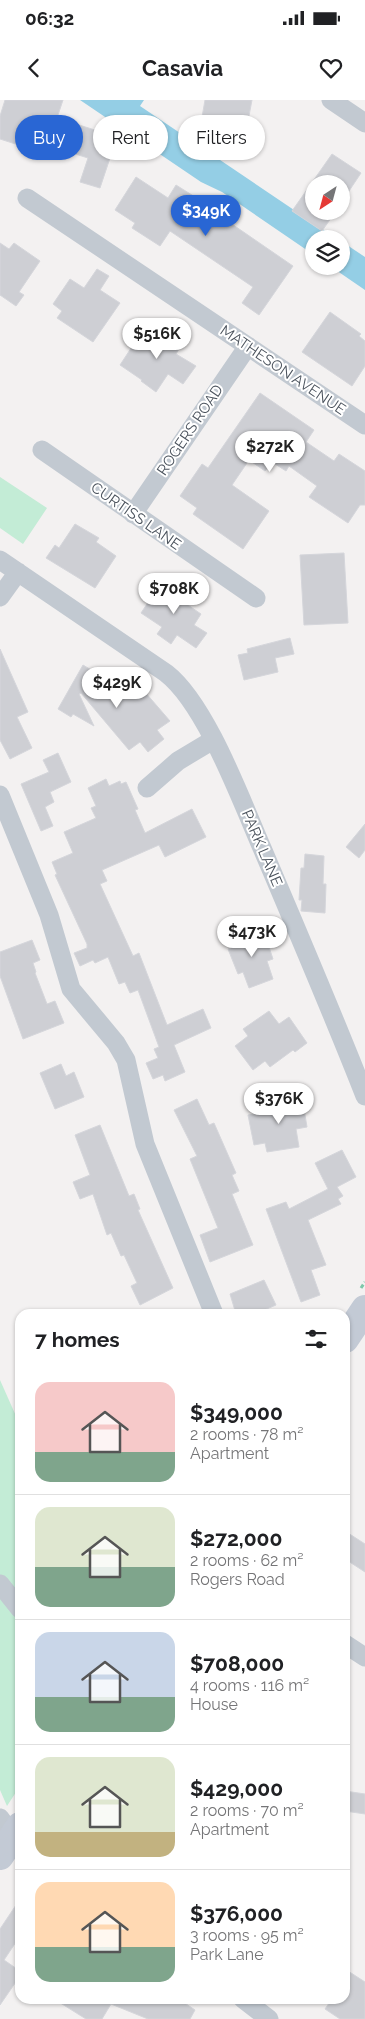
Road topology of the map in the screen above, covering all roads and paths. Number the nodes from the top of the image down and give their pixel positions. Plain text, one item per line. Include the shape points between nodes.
1 (331, 100) edge
2 (365, 123) edge
3 (27, 198) dead end
4 (248, 346) junction
5 (365, 425) edge
6 (42, 450) dead end
7 (133, 514) junction
8 (0, 560) edge
9 (18, 572) junction
10 (0, 598) edge
11 (256, 598) dead end
12 (213, 740) junction
13 (147, 788) dead end
14 (0, 795) edge
15 (365, 1096) edge
16 (212, 1309) edge
17 (365, 1309) edge
18 (350, 1332) edge
19 (0, 1584) edge
20 (15, 1604) edge
21 (350, 1647) edge
22 (365, 1657) edge
23 (250, 2004) edge
24 (269, 2019) edge

1 - 2 street
3 - 4 street, MATHESON AVENUE
4 - 5 street, MATHESON AVENUE
4 - 7 street, ROGERS ROAD
6 - 7 street, CURTISS LANE
7 - 11 street, CURTISS LANE
8 - 9 street, PARK LANE
9 - 10 street
9 - 12 street, PARK LANE via 174,679
12 - 13 street via 178,760
12 - 15 street, PARK LANE via 318,977
14 - 16 street via 49,915 71,989 116,1043 126,1060 145,1144
17 - 18 main road
19 - 20 street
21 - 22 street
23 - 24 street

